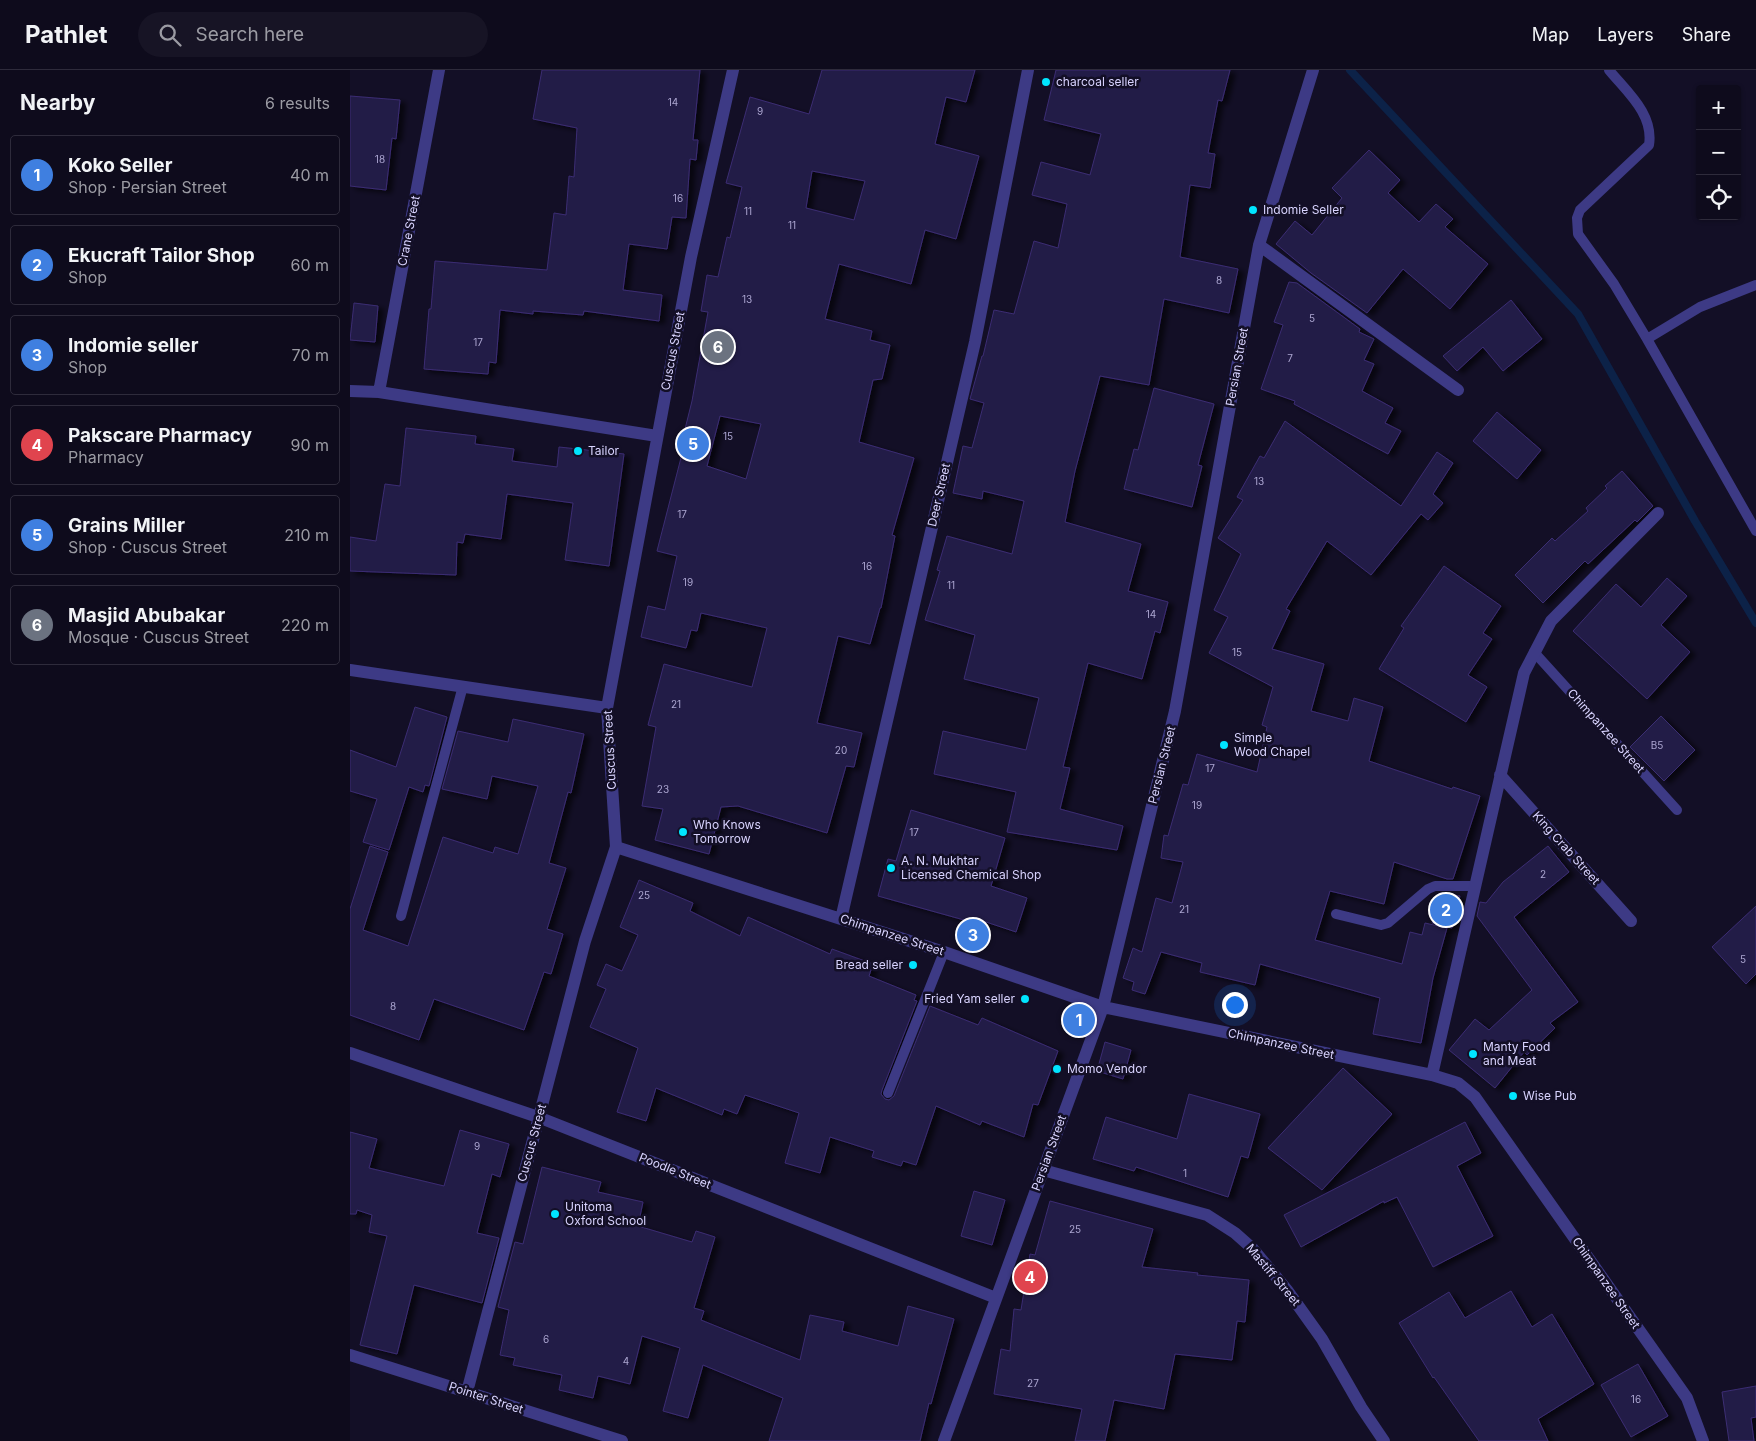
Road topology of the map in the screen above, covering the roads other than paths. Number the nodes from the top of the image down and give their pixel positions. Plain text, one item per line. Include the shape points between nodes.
1 (439, 70) edge
2 (733, 70) edge
3 (1028, 70) edge
4 (1313, 70) edge
5 (1609, 70) edge
6 (1260, 244) junction
7 (1756, 285) edge
8 (1647, 339) junction
9 (1458, 390) dead end
10 (350, 391) edge
11 (379, 392) junction
12 (657, 436) junction
13 (1658, 513) dead end
14 (1756, 531) edge
15 (1534, 652) junction
16 (350, 670) edge
17 (463, 686) junction
18 (607, 708) junction
19 (1500, 775) junction
20 (1677, 810) dead end
21 (616, 847) junction
22 (1475, 886) junction
23 (1336, 914) dead end
24 (401, 916) dead end
25 (841, 919) junction
26 (1632, 921) dead end
27 (944, 952) junction
28 (1103, 1007) junction
29 (350, 1053) edge
30 (1432, 1075) junction
31 (888, 1092) dead end
32 (538, 1118) junction
33 (1043, 1170) junction
34 (996, 1298) junction
35 (350, 1355) edge
36 (467, 1392) junction
37 (622, 1441) edge
38 (944, 1441) edge
39 (1384, 1441) edge
40 (1703, 1441) edge

1 - 11 street, Crane Street
2 - 12 street, Cuscus Street via 691,257
3 - 25 street, Deer Street via 975,342
4 - 6 street, Persian Street
5 - 8 lane via 1646,118 1649,145 1580,210 1576,226 1582,242 1614,284
6 - 9 street
6 - 28 street, Persian Street via 1175,711
7 - 8 lane via 1700,307
8 - 14 lane
10 - 11 street
11 - 12 street
12 - 18 street, Cuscus Street
13 - 15 street via 1551,620
15 - 19 street via 1524,673
15 - 20 lane, Chimpanzee Street
16 - 17 street
17 - 18 street
17 - 24 lane
18 - 21 street, Cuscus Street
19 - 22 street
19 - 26 street, King Crab Street
21 - 25 street, Chimpanzee Street
21 - 32 street, Cuscus Street via 584,942
22 - 23 lane via 1428,889 1388,923 1381,925
22 - 30 street
25 - 27 street, Chimpanzee Street
27 - 28 street, Chimpanzee Street
27 - 31 lane
28 - 30 street, Chimpanzee Street
28 - 33 street, Persian Street
29 - 32 street, Poodle Street
30 - 40 street, Chimpanzee Street via 1458,1083 1476,1097 1686,1398
32 - 34 street, Poodle Street
32 - 36 street, Cuscus Street
33 - 34 street, Persian Street
33 - 39 street, Mastiff Street via 1207,1215 1235,1233 1253,1249 1287,1290 1322,1339
34 - 38 street, Persian Street
35 - 36 street, Pointer Street
36 - 37 street, Pointer Street

